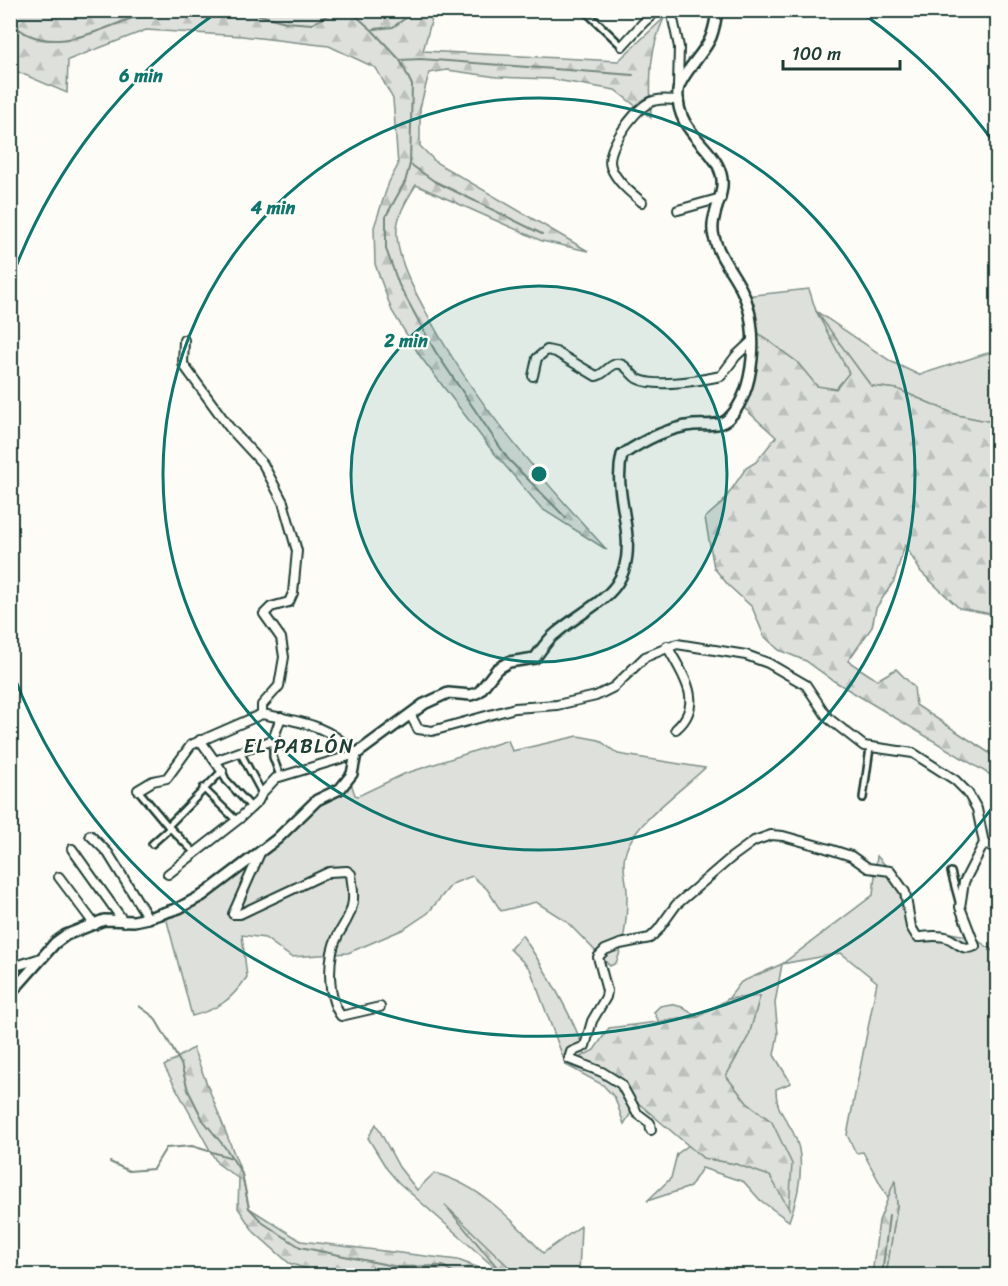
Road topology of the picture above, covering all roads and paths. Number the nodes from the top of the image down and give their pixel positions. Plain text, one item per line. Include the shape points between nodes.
1 (585, 10) edge
2 (658, 10) edge
3 (671, 10) edge
4 (717, 10) edge
5 (622, 46) joint
6 (678, 89) junction
7 (679, 101) junction
8 (721, 198) junction
9 (642, 202) dead end
10 (678, 210) dead end
11 (184, 340) dead end
12 (751, 342) junction
13 (533, 376) dead end
14 (667, 646) junction
15 (262, 714) junction
16 (410, 714) junction
17 (281, 717) junction
18 (676, 729) dead end
19 (200, 740) junction
20 (273, 740) junction
21 (870, 748) junction
22 (240, 752) junction
23 (356, 754) junction
24 (216, 762) junction
25 (222, 771) junction
26 (280, 776) junction
27 (203, 788) junction
28 (138, 790) joint
29 (261, 793) junction
30 (863, 798) dead end
31 (252, 808) junction
32 (237, 821) junction
33 (169, 827) junction
34 (90, 835) dead end
35 (984, 843) junction
36 (152, 844) dead end
37 (72, 849) dead end
38 (998, 849) edge
39 (261, 851) junction
40 (195, 853) junction
41 (951, 872) dead end
42 (168, 874) dead end
43 (59, 877) dead end
44 (960, 907) junction
45 (148, 918) junction
46 (124, 922) junction
47 (95, 925) junction
48 (45, 957) junction
49 (10, 968) edge
50 (10, 994) edge
51 (380, 1007) dead end
52 (651, 1130) dead end

1 - 5 street
2 - 5 street
3 - 6 street via 679,47
4 - 6 street via 711,37
6 - 7 street
7 - 8 street via 693,136 722,174
7 - 9 street via 645,105 616,141 611,167
8 - 10 street
8 - 12 street via 714,238 745,296
11 - 15 street via 183,364 262,464 283,502 297,551 289,602 271,607 264,614 282,638 284,657 279,686 262,705
12 - 13 street via 721,376 698,381 648,382 616,364 596,376 547,350 537,358
12 - 16 street via 748,386 727,420 714,425 676,427 622,455 619,485 629,558 612,591 553,635 535,658 508,662 497,669 479,692 448,693
14 - 16 street via 645,657 614,687 596,696 556,705 515,708 432,730 418,729
14 - 18 street via 691,697 689,715
14 - 21 street via 687,644 768,663 806,685 828,718
15 - 17 street
15 - 19 street
16 - 23 street
17 - 20 street
17 - 23 street via 313,724 342,740
19 - 24 street
19 - 28 street via 187,748 167,778
20 - 22 street
20 - 26 street via 273,757
21 - 30 street
21 - 35 street via 913,753 955,780 977,808
22 - 24 street
22 - 29 street
23 - 26 street
23 - 39 street via 352,774 340,789 317,800
24 - 25 street
25 - 27 street
25 - 31 street
26 - 29 street
27 - 32 street
27 - 33 street
28 - 33 street
29 - 31 street
31 - 32 street
32 - 40 street
33 - 36 street
33 - 40 street
34 - 45 street via 108,853
35 - 38 street
35 - 44 street via 964,882
37 - 46 street
39 - 45 street via 203,895
39 - 51 street via 233,914 329,872 347,871 351,874 353,899 333,956 334,1000 341,1016
40 - 42 street
41 - 44 street
43 - 47 street
44 - 52 street via 975,946 972,948 963,948 948,938 917,937 911,927 905,892 890,871 868,868 851,856 783,836 771,835 746,846 676,905 650,938 620,944 598,957 608,991 592,1021 585,1046 571,1052 569,1059 621,1084
45 - 46 street
46 - 47 street via 104,920
47 - 48 street via 66,935
48 - 49 street
48 - 50 street

